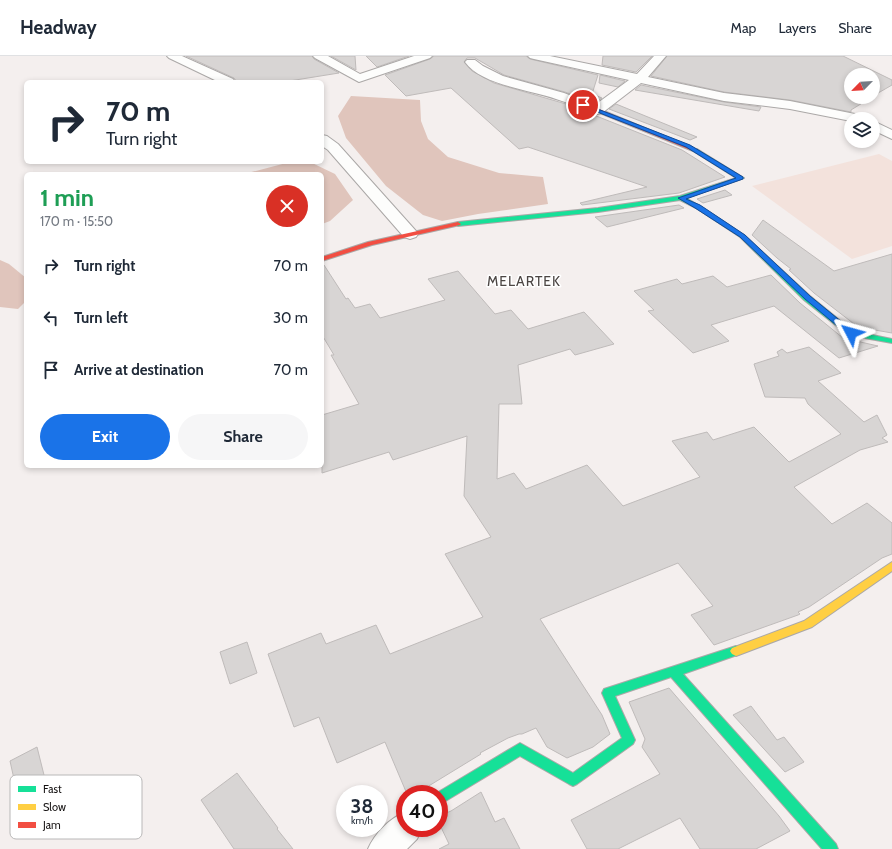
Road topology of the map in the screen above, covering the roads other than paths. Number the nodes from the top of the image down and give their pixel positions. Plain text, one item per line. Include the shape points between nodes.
1 (173, 56) edge
2 (319, 56) edge
3 (426, 56) edge
4 (458, 56) edge
5 (534, 56) edge
6 (660, 56) edge
7 (486, 58) dead end
8 (472, 62) junction
9 (640, 78) junction
10 (225, 80) edge
11 (597, 110) junction
12 (844, 116) edge
13 (880, 129) edge
14 (892, 135) edge
15 (324, 140) edge
16 (681, 198) junction
17 (410, 234) junction
18 (324, 258) edge
19 (892, 341) edge
20 (892, 566) edge
21 (674, 672) junction
22 (448, 793) edge
23 (397, 837) edge
24 (384, 849) edge
25 (831, 849) edge

1 - 10 street
2 - 3 street via 359,78
4 - 8 street
5 - 9 street
6 - 9 street
7 - 8 street
8 - 11 street via 478,68 502,78
9 - 11 street
9 - 12 street via 724,97 790,105
11 - 16 street via 688,146 741,178
13 - 14 street
15 - 17 street
16 - 17 street via 598,210 467,222
16 - 19 street via 698,206 742,236 807,298 851,333
17 - 18 street via 370,243
20 - 21 street via 808,624
21 - 22 street via 608,693 629,740 573,780 520,749
21 - 25 street
23 - 24 street

